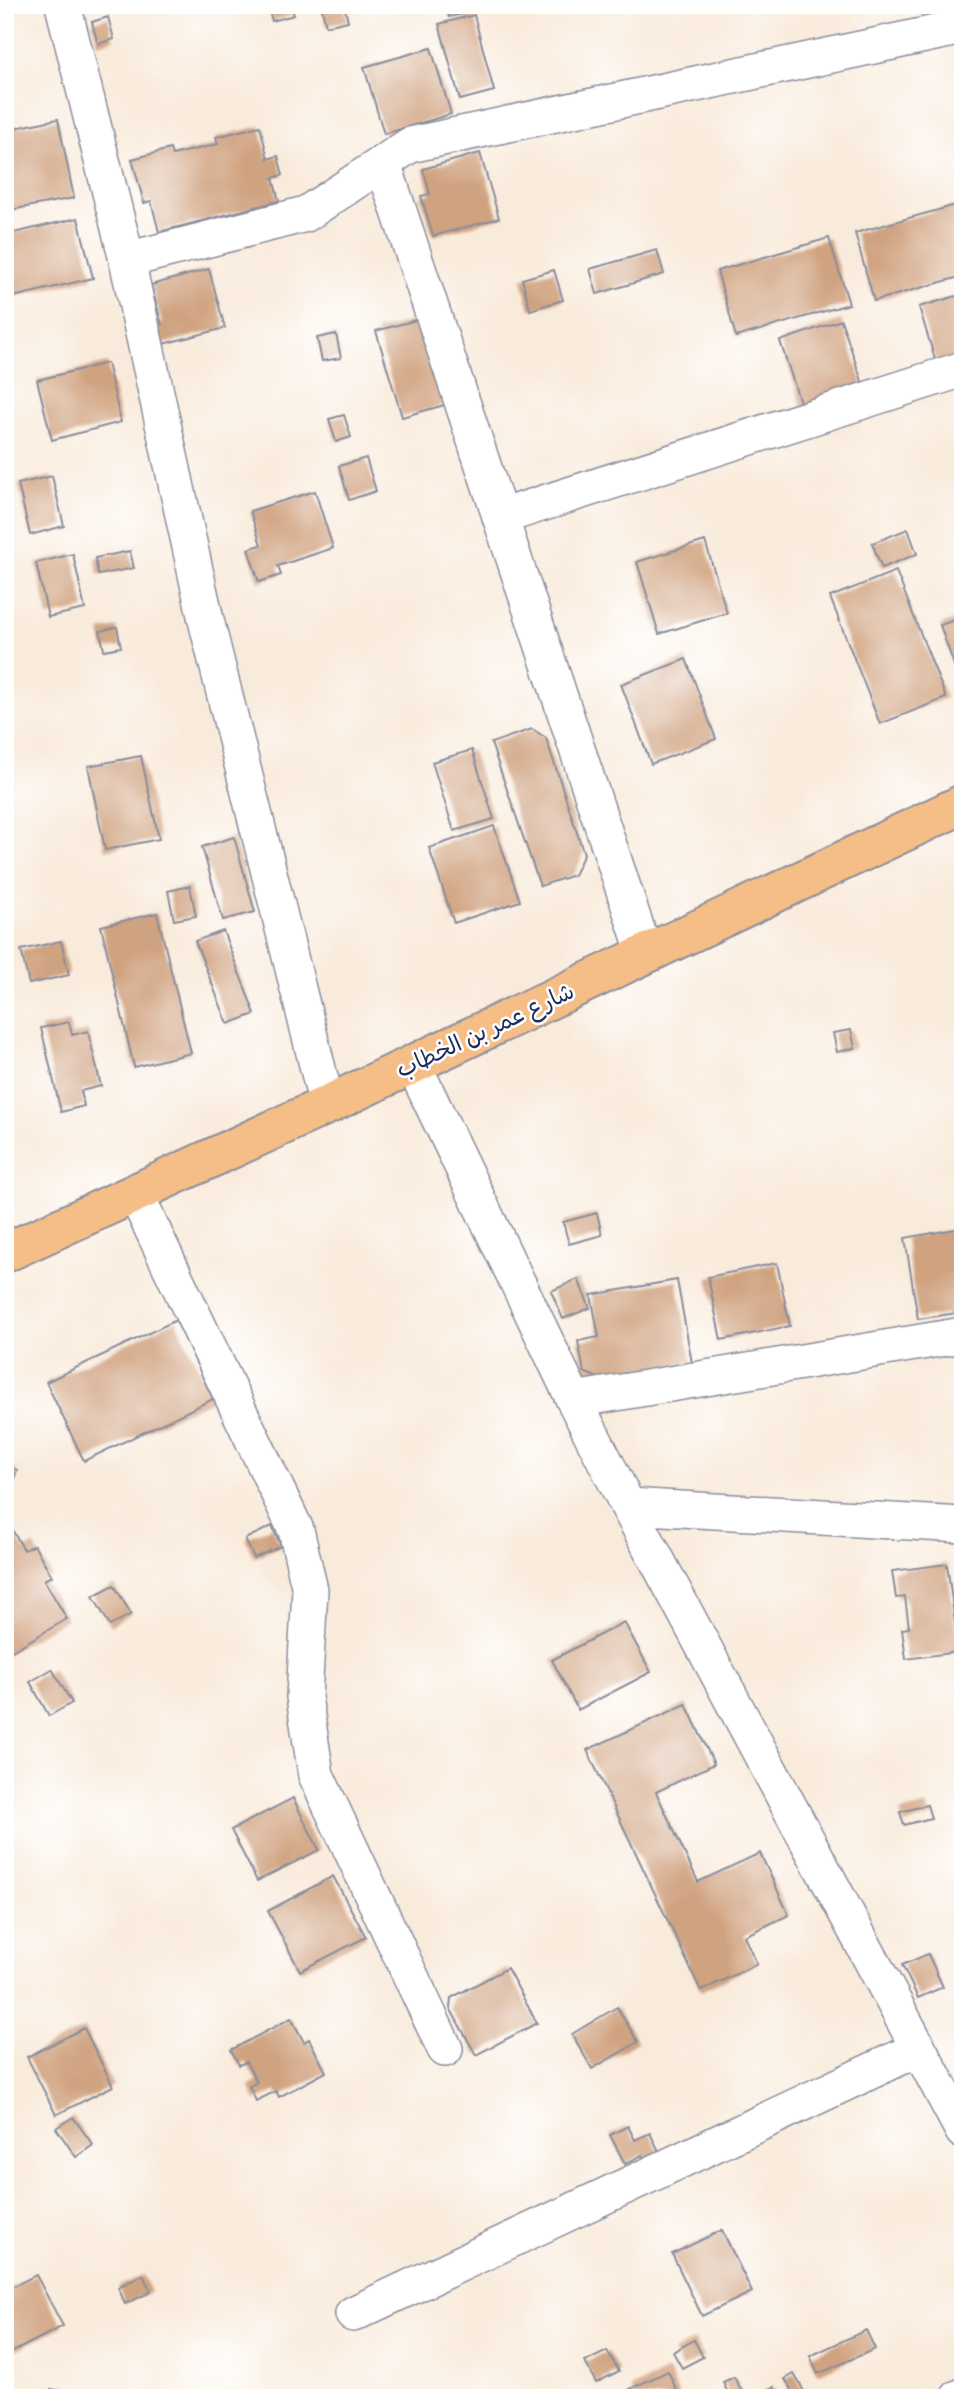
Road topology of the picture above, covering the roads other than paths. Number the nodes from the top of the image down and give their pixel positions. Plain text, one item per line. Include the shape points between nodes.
1 (63, 5) edge
2 (963, 27) edge
3 (383, 163) junction
4 (127, 260) junction
5 (963, 369) edge
6 (500, 517) junction
7 (963, 804) edge
8 (645, 954) junction
9 (413, 1064) junction
10 (327, 1105) junction
11 (135, 1193) junction
12 (5, 1253) edge
13 (963, 1335) edge
14 (574, 1400) junction
15 (628, 1506) junction
16 (963, 1525) edge
17 (445, 2049) dead end
18 (918, 2049) junction
19 (963, 2131) edge
20 (353, 2314) dead end

1 - 4 lane
2 - 3 lane via 410,145
3 - 4 lane via 306,214
3 - 6 lane
4 - 10 lane via 206,620
5 - 6 lane
6 - 8 lane
7 - 8 main road, شارع عمر بن الخطاب
8 - 9 main road, شارع عمر بن الخطاب
9 - 10 main road, شارع عمر بن الخطاب
9 - 14 lane
10 - 11 main road, شارع عمر بن الخطاب
11 - 12 main road, شارع عمر بن الخطاب
11 - 17 lane via 296,1530 310,1590 304,1697 316,1775
13 - 14 lane
14 - 15 lane
15 - 16 lane
15 - 18 lane
18 - 19 lane
18 - 20 lane

